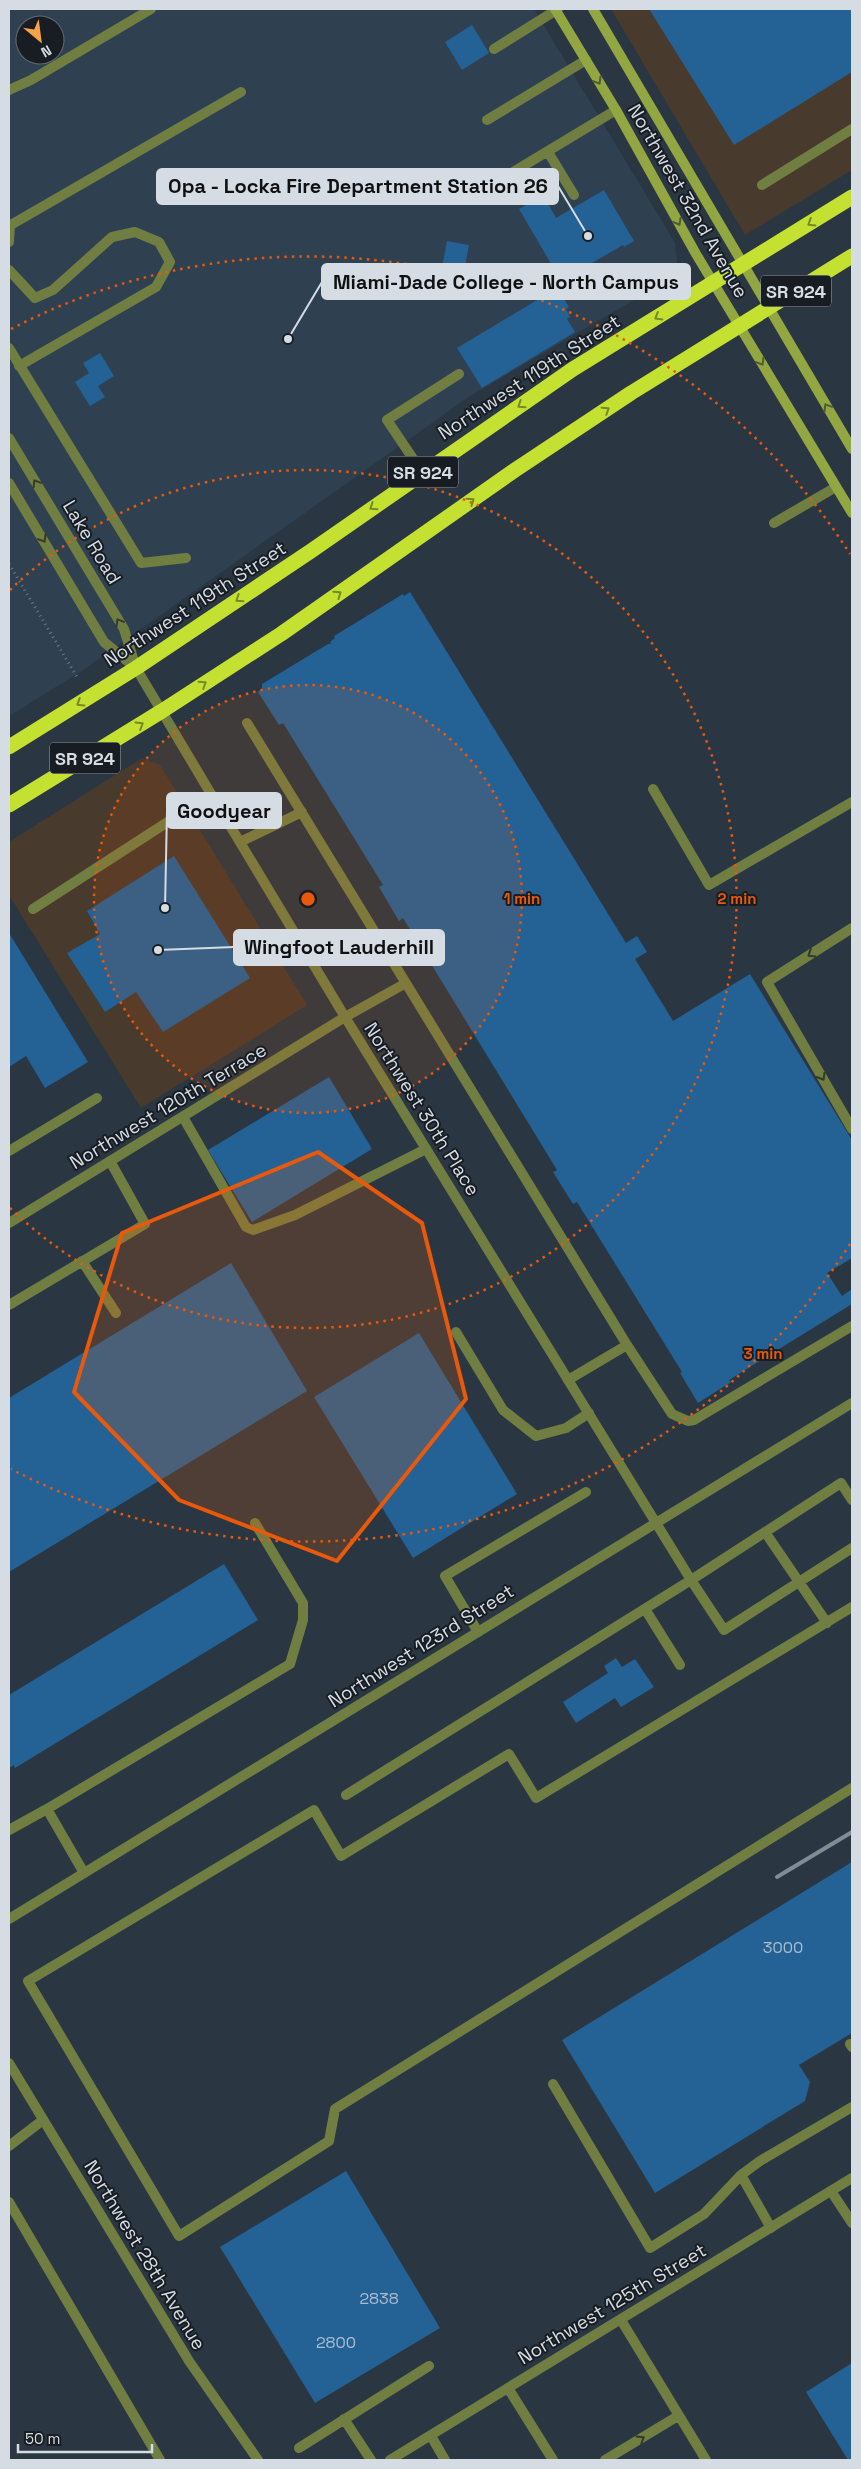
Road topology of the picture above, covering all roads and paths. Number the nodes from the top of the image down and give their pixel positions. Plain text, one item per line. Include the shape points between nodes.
1 (151, 9) edge
2 (557, 9) edge
3 (593, 9) edge
4 (494, 49) dead end
5 (586, 60) junction
6 (9, 90) edge
7 (241, 92) dead end
8 (616, 110) junction
9 (487, 120) dead end
10 (852, 129) edge
11 (548, 152) junction
12 (500, 180) dead end
13 (762, 185) dead end
14 (574, 195) dead end
15 (852, 197) edge
16 (10, 225) edge
17 (9, 242) edge
18 (852, 256) edge
19 (744, 265) junction
20 (9, 270) edge
21 (714, 283) junction
22 (769, 308) junction
23 (740, 327) junction
24 (9, 348) edge
25 (19, 366) junction
26 (460, 374) dead end
27 (9, 438) edge
28 (852, 449) edge
29 (422, 472) junction
30 (9, 482) edge
31 (836, 487) junction
32 (852, 513) edge
33 (774, 523) dead end
34 (186, 558) dead end
35 (9, 564) edge
36 (136, 668) junction
37 (77, 676) dead end
38 (162, 711) junction
39 (247, 723) dead end
40 (9, 747) edge
41 (653, 789) dead end
42 (211, 794) junction
43 (852, 802) edge
44 (9, 805) edge
45 (302, 812) junction
46 (240, 842) junction
47 (33, 909) dead end
48 (852, 928) edge
49 (406, 983) junction
50 (345, 1018) junction
51 (96, 1098) dead end
52 (183, 1117) junction
53 (852, 1129) edge
54 (426, 1149) junction
55 (9, 1151) edge
56 (110, 1161) junction
57 (9, 1223) edge
58 (82, 1261) junction
59 (9, 1305) edge
60 (116, 1313) dead end
61 (852, 1326) edge
62 (456, 1332) dead end
63 (627, 1345) junction
64 (568, 1380) junction
65 (852, 1403) edge
66 (589, 1413) junction
67 (586, 1492) dead end
68 (852, 1500) edge
69 (255, 1523) dead end
70 (656, 1523) junction
71 (765, 1532) junction
72 (852, 1548) edge
73 (691, 1580) junction
74 (801, 1582) junction
75 (852, 1607) edge
76 (645, 1609) junction
77 (827, 1623) junction
78 (478, 1632) junction
79 (680, 1665) dead end
80 (852, 1788) edge
81 (346, 1795) dead end
82 (47, 1809) junction
83 (9, 1830) edge
84 (84, 1873) junction
85 (9, 1920) edge
86 (9, 2063) edge
87 (553, 2084) dead end
88 (852, 2107) edge
89 (43, 2120) junction
90 (9, 2146) edge
91 (741, 2175) junction
92 (852, 2178) edge
93 (831, 2192) junction
94 (9, 2202) edge
95 (852, 2224) edge
96 (771, 2228) junction
97 (621, 2320) junction
98 (429, 2366) dead end
99 (508, 2388) junction
100 (678, 2416) junction
101 (344, 2419) junction
102 (431, 2436) junction
103 (299, 2448) dead end
104 (160, 2460) edge
105 (258, 2460) edge
106 (371, 2460) edge
107 (390, 2460) edge
108 (445, 2460) edge
109 (553, 2460) edge
110 (605, 2460) edge
111 (706, 2460) edge

1 - 6 street
2 - 4 street
2 - 5 main road, Northwest 32nd Avenue
3 - 19 main road, Northwest 32nd Avenue
5 -> 8 main road, Northwest 32nd Avenue
5 - 9 street
7 - 16 street
8 - 11 street
8 -> 21 main road, Northwest 32nd Avenue
10 - 13 street
11 - 12 street
11 - 14 street
15 -> 19 highway, Northwest 119th Street / SR 924
16 - 17 street
18 - 22 highway, SR 924
19 - 21 highway, Northwest 119th Street / SR 924
19 - 22 main road, Northwest 32nd Avenue
20 - 25 street via 35,298 53,290 112,237 135,232 160,242 170,262 156,287
21 - 23 main road, Northwest 32nd Avenue
21 -> 29 highway, Northwest 119th Street / SR 924 via 573,369
22 - 23 highway, SR 924
28 -> 22 main road, Northwest 32nd Avenue
23 -> 31 main road, Northwest 32nd Avenue
38 -> 23 highway, SR 924 via 281,634 524,464
24 - 25 street
25 - 34 street via 141,563
26 - 29 street via 387,420
36 -> 27 street, Lake Road via 124,629
29 -> 36 highway, Northwest 119th Street / SR 924
30 -> 36 street, Lake Road via 104,642
31 - 32 main road, Northwest 32nd Avenue
31 - 33 street
35 - 37 path
36 - 38 street, Lake Road
36 -> 40 highway, Northwest 119th Street / SR 924
38 - 42 street, Northwest 30th Place
44 -> 38 highway, SR 924
39 - 45 street
41 - 43 street via 710,885
42 - 46 street, Northwest 30th Place
42 - 47 street
45 - 46 street
45 - 49 street
46 - 50 street, Northwest 30th Place
48 -> 53 street via 767,982
49 - 50 street, Northwest 120th Terrace
49 - 63 street
50 - 52 street, Northwest 120th Terrace
50 - 54 street, Northwest 30th Place
51 - 55 street
52 - 54 street via 246,1227 253,1230 295,1215
52 - 56 street, Northwest 120th Terrace
54 - 64 street, Northwest 30th Place
56 - 57 street, Northwest 120th Terrace
56 - 58 street via 145,1224
58 - 59 street
58 - 60 street
61 - 63 street via 694,1420 672,1414
62 - 66 street via 503,1410 536,1436 566,1428
63 - 64 street
64 - 66 street, Northwest 30th Place
65 - 70 street, Northwest 123rd Street
66 - 70 street, Northwest 30th Place
67 - 78 street via 446,1576
68 - 71 street via 841,1483
69 - 82 street via 304,1603 303,1620 290,1664
70 - 73 street, Northwest 30th Place
70 - 78 street, Northwest 123rd Street
71 - 73 street
71 - 74 street
72 - 74 street
73 - 74 street, Northwest 30th Place via 724,1630
73 - 76 street
74 - 77 street
75 - 77 street
76 - 79 street
76 - 81 street
77 - 80 street via 536,1798 509,1754 341,1856 314,1810 28,1981 179,2236 329,2142 335,2109
78 - 84 street, Northwest 123rd Street
82 - 83 street
82 - 84 street
84 - 85 street, Northwest 123rd Street
86 - 89 street, Northwest 28th Avenue
87 - 91 street via 650,2248 704,2214
88 - 91 street
89 - 90 street
89 - 105 street, Northwest 28th Avenue via 189,2361
91 - 96 street
92 - 93 street, Northwest 125th Street
93 - 95 street
93 - 96 street, Northwest 125th Street
94 - 104 street
96 - 97 street, Northwest 125th Street
97 - 99 street, Northwest 125th Street
97 - 100 street
98 - 101 street
99 - 102 street, Northwest 125th Street
99 - 109 street
110 -> 100 street
100 - 111 street
101 - 103 street
101 - 106 street
102 - 107 street, Northwest 125th Street
102 - 108 street

